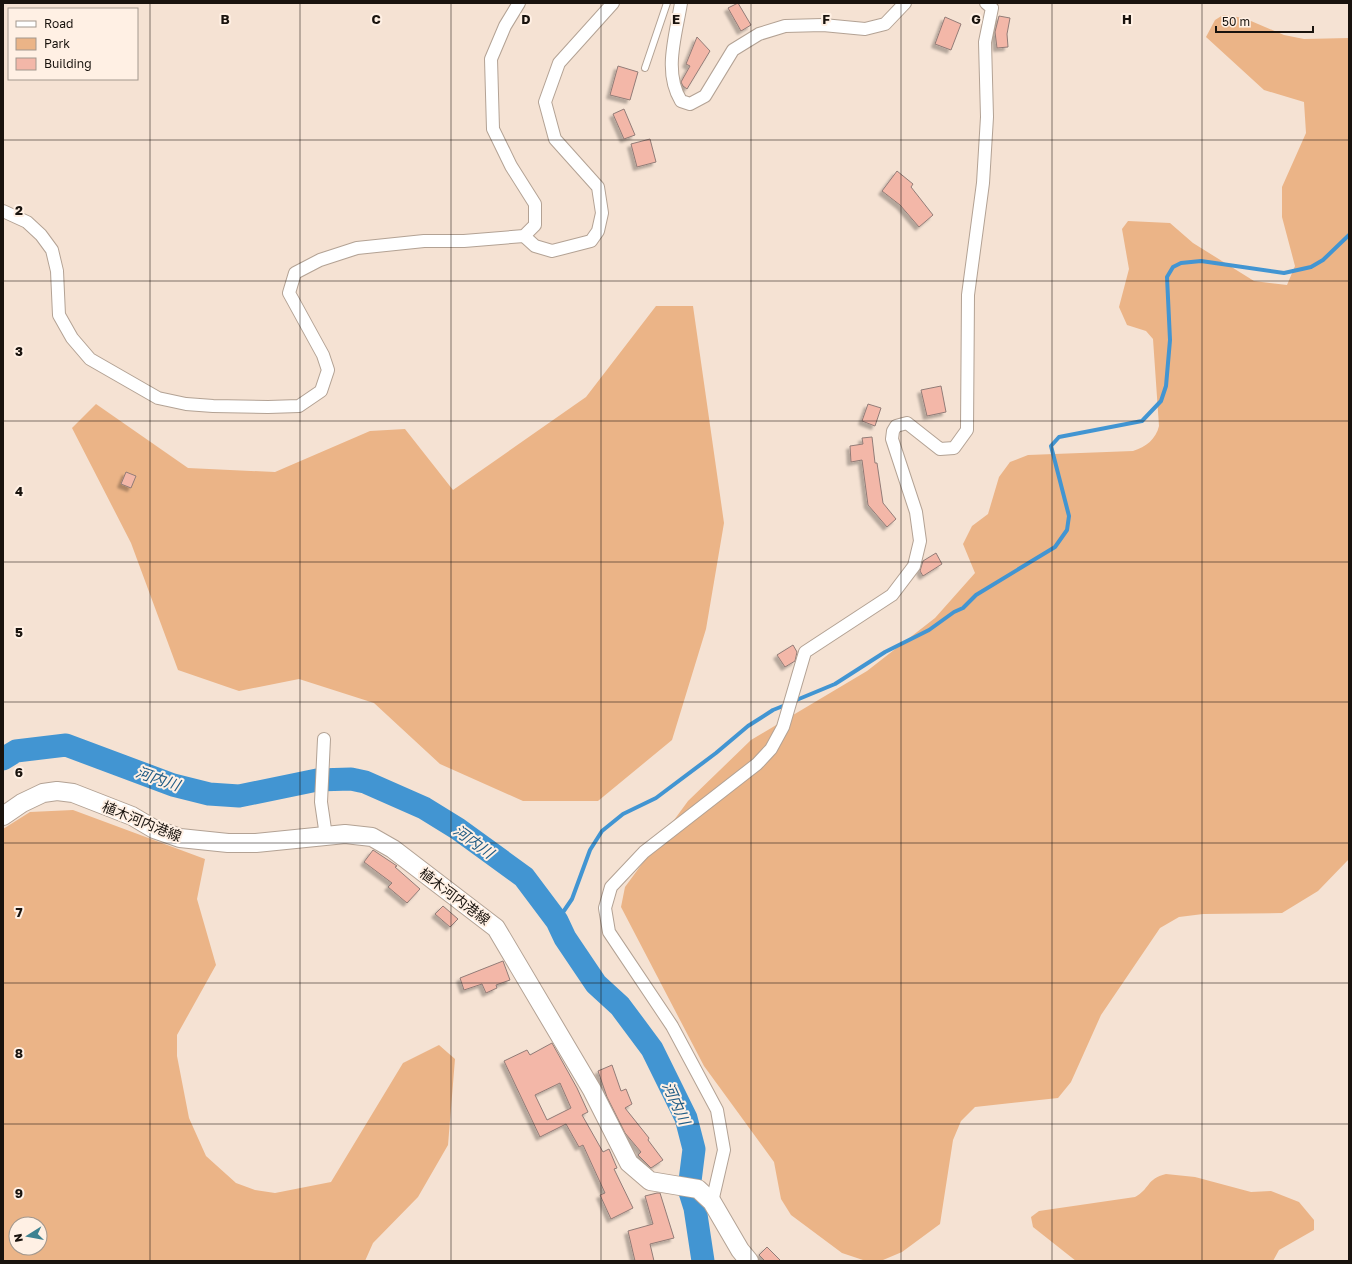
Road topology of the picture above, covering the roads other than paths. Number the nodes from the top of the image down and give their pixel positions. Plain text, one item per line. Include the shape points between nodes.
1 (519, 3) edge
2 (613, 3) edge
3 (667, 3) edge
4 (681, 3) edge
5 (905, 3) edge
6 (986, 3) edge
7 (645, 68) dead end
8 (3, 211) edge
9 (524, 236) junction
10 (324, 739) dead end
11 (3, 816) edge
12 (326, 836) junction
13 (712, 1202) junction
14 (749, 1261) edge

1 - 9 street via 504,26 491,60 493,129 510,166 536,204 535,225
2 - 9 street via 559,63 545,102 554,139 598,187 602,213 598,231 591,241 552,251 535,246
3 - 7 lane
4 - 5 street via 670,70 676,94 681,101 690,104 705,96 732,50 759,34 785,26 823,25 864,30 885,24
6 - 13 street via 992,8 985,42 987,117 983,183 968,295 967,430 954,448 940,449 907,423 896,426 892,439 916,512 920,541 914,566 892,595 805,652 783,727 771,749 757,764 644,852 611,887 605,908 609,932 672,1026 717,1110 724,1150
8 - 9 street via 27,222 52,250 59,315 72,338 90,359 158,398 213,406 298,406 321,391 328,370 323,355 289,293 295,273 320,260 357,248 424,241
10 - 12 street via 321,802
11 - 12 main road, 植木河内港線 via 43,793 58,791 73,793 180,838 256,843
12 - 13 main road, 植木河内港線 via 344,834 372,837 393,849 496,928 592,1090 629,1163 650,1180 698,1189
13 - 14 main road, 植木河内港線

